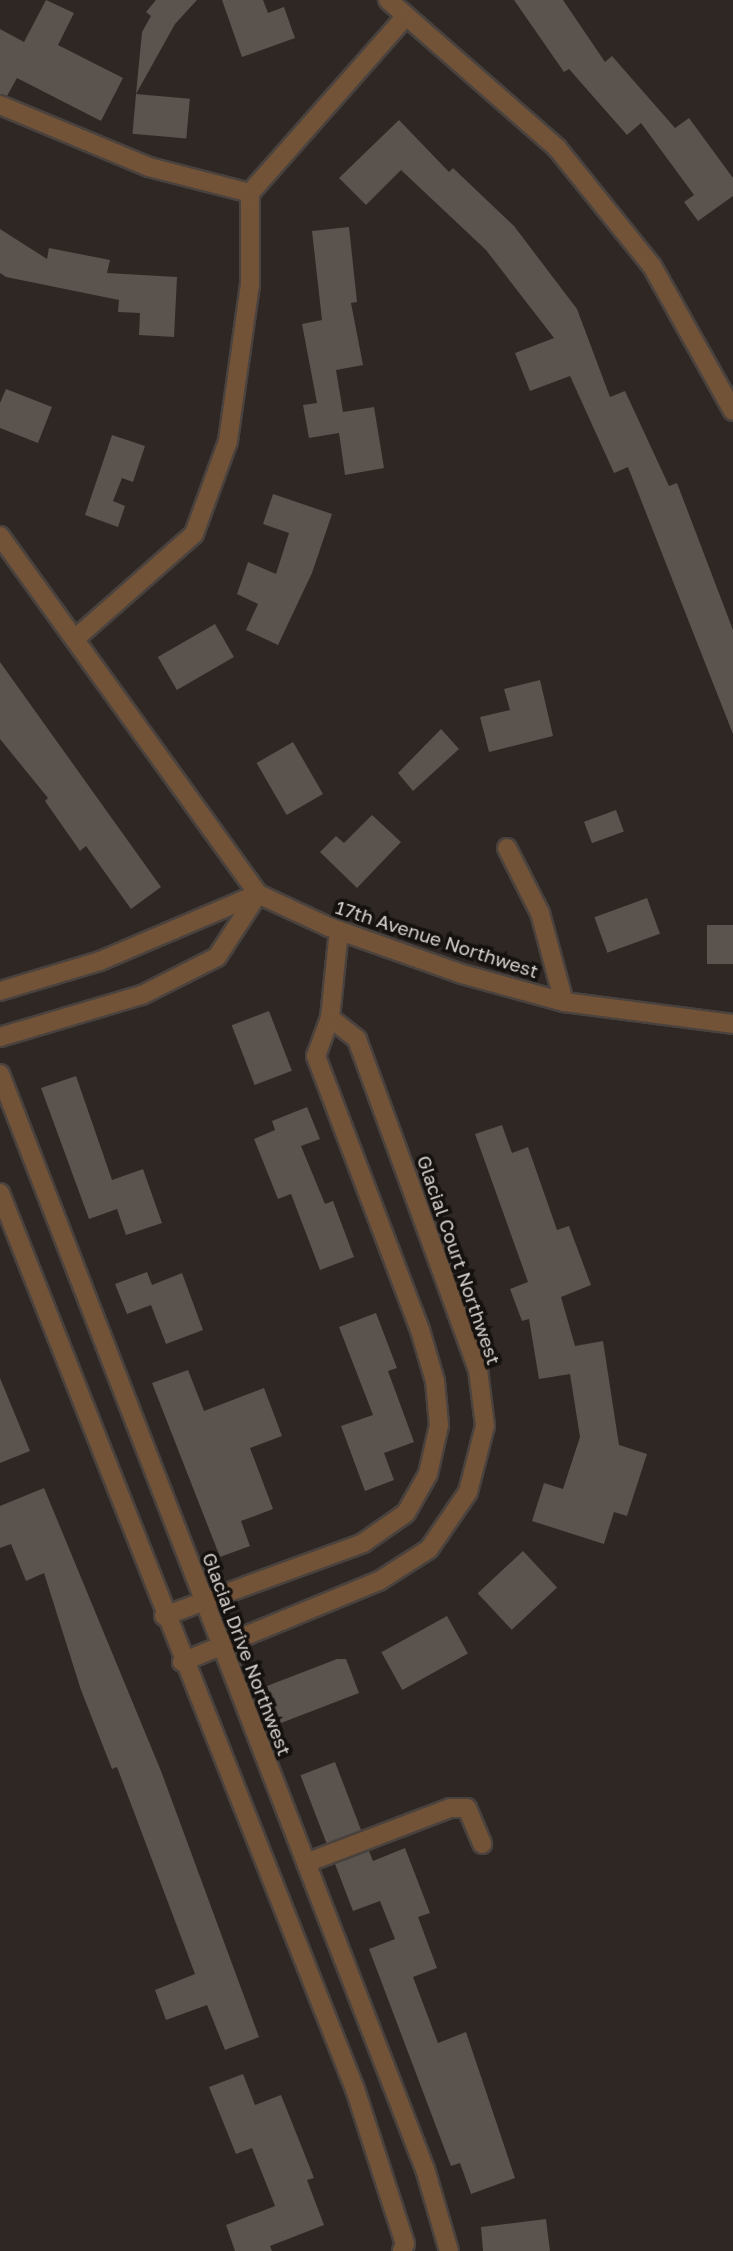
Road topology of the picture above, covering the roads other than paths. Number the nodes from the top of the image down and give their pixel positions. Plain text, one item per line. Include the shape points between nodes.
1 (388, 0) edge
2 (406, 16) junction
3 (0, 105) edge
4 (250, 194) junction
5 (733, 411) edge
6 (0, 536) edge
7 (76, 638) junction
8 (507, 848) dead end
9 (258, 894) junction
10 (338, 930) junction
11 (0, 991) edge
12 (564, 1002) junction
13 (330, 1018) junction
14 (733, 1024) edge
15 (0, 1037) edge
16 (0, 1074) edge
17 (0, 1193) edge
18 (204, 1599) junction
19 (164, 1616) junction
20 (221, 1644) junction
21 (182, 1662) junction
22 (482, 1844) dead end
23 (306, 1863) junction
24 (402, 2251) edge
25 (449, 2251) edge

1 - 2 street
2 - 4 street
2 - 5 street via 557,148 652,266
3 - 4 street via 149,167
4 - 7 street via 250,285 228,441 194,534
6 - 7 street
7 - 9 street
8 - 12 street via 540,914
9 - 10 street, 17th Avenue Northwest
9 - 11 street via 124,952
9 - 15 street via 217,957 142,995
10 - 12 street, 17th Avenue Northwest via 462,974
10 - 13 street
12 - 14 street, 17th Avenue Northwest
13 - 18 street via 316,1056 420,1330 435,1381 439,1424 428,1474 406,1513 363,1543
13 - 20 street, Glacial Court Northwest via 357,1040 478,1370 485,1426 468,1492 429,1549 379,1581
16 - 18 street, Glacial Drive Northwest
17 - 19 street
18 - 19 street
18 - 20 street, Glacial Drive Northwest
19 - 21 street
20 - 21 street, Glacial Court Northwest
20 - 23 street, Glacial Drive Northwest
21 - 24 street via 355,2089 405,2245
22 - 23 street via 467,1808 450,1808
23 - 25 street, Glacial Drive Northwest via 425,2169

